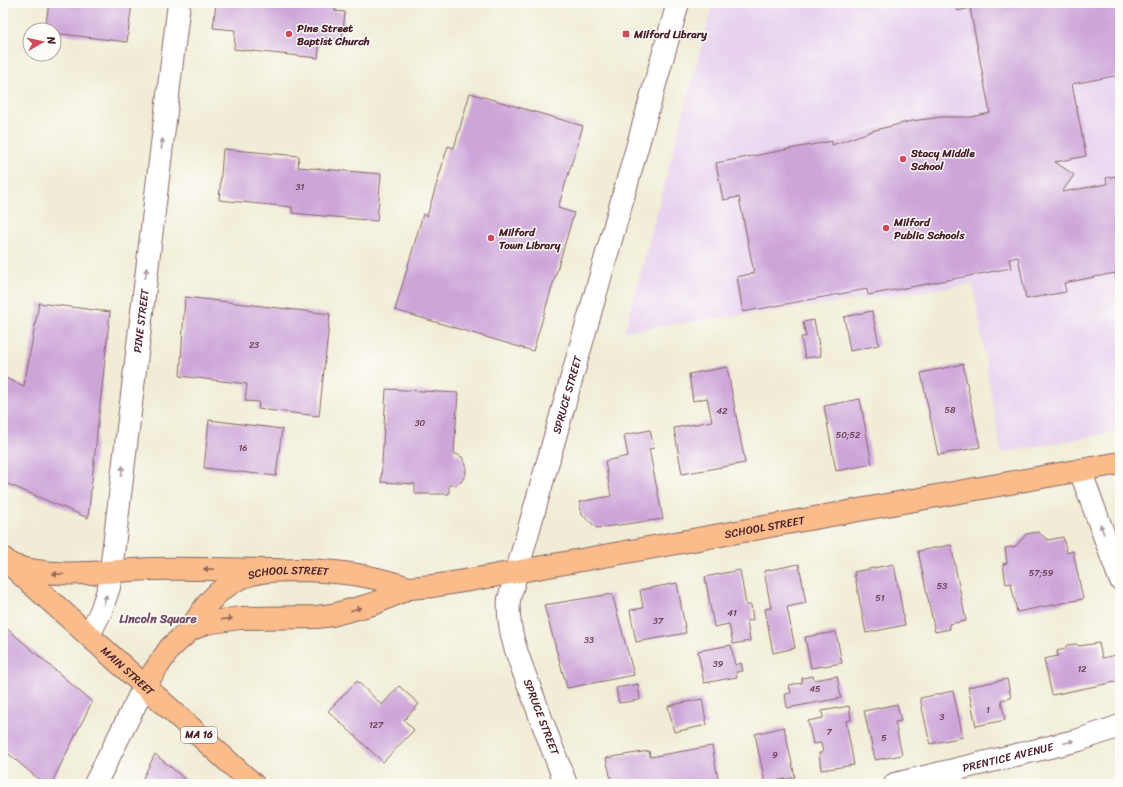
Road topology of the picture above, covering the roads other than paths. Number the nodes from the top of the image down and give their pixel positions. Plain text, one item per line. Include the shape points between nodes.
1 (179, 3) edge
2 (678, 3) edge
3 (1120, 463) edge
4 (1080, 470) junction
5 (6, 561) edge
6 (276, 570) junction
7 (111, 572) junction
8 (516, 572) junction
9 (1120, 579) edge
10 (409, 588) junction
11 (190, 630) junction
12 (89, 635) junction
13 (145, 685) junction
14 (1120, 726) edge
15 (96, 784) edge
16 (253, 784) edge
17 (566, 784) edge
18 (895, 784) edge

7 -> 1 street, PINE STREET
2 - 8 street, SPRUCE STREET
3 - 4 main road, SCHOOL STREET
4 - 8 main road, SCHOOL STREET
9 -> 4 street
7 -> 5 main road via 58,574 34,571
5 - 12 main road, MAIN STREET / MA 16
6 -> 7 main road via 153,569
6 - 10 main road, SCHOOL STREET via 318,570 357,574
6 - 11 main road, SCHOOL STREET via 248,575 226,586 206,605
12 -> 7 street, PINE STREET via 104,605
8 - 10 main road, SCHOOL STREET
8 - 17 street, SPRUCE STREET via 509,599 510,628 526,680
11 -> 10 main road, SCHOOL STREET via 206,623 228,619 317,617 338,614 373,604
11 - 13 main road, SCHOOL STREET via 170,648
12 - 13 main road, MAIN STREET / MA 16
13 - 15 street
13 - 16 main road, MAIN STREET / MA 16
18 -> 14 street, PRENTICE AVENUE via 1079,740

